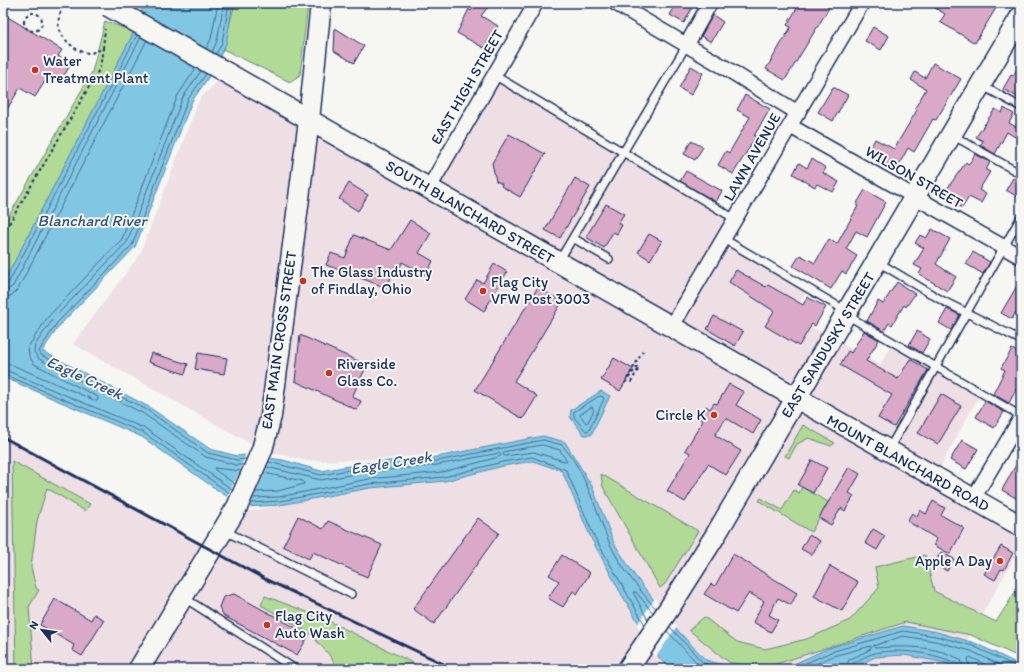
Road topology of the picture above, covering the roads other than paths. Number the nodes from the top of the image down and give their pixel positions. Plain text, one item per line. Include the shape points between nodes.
1 (321, 3) edge
2 (536, 3) edge
3 (615, 3) edge
4 (710, 3) edge
5 (862, 3) edge
6 (105, 4) edge
7 (1021, 16) edge
8 (686, 46) junction
9 (494, 75) junction
10 (981, 85) junction
11 (1021, 107) edge
12 (798, 113) junction
13 (309, 120) junction
14 (790, 126) junction
15 (952, 135) junction
16 (624, 152) junction
17 (1021, 174) edge
18 (429, 188) junction
19 (916, 197) junction
20 (1021, 218) edge
21 (735, 219) junction
22 (573, 238) junction
23 (724, 239) junction
24 (1003, 248) junction
25 (1021, 257) edge
26 (609, 259) dead end
27 (878, 262) junction
28 (558, 263) junction
29 (848, 312) junction
30 (967, 312) junction
31 (671, 328) junction
32 (1021, 340) edge
33 (936, 367) junction
34 (796, 400) junction
35 (1021, 417) edge
36 (888, 451) junction
37 (973, 499) junction
38 (1021, 526) edge
39 (223, 530) junction
40 (351, 594) dead end
41 (182, 597) junction
42 (139, 669) edge
43 (295, 669) edge
44 (628, 669) edge

1 - 13 main road, EAST MAIN CROSS STREET
2 - 9 street, EAST HIGH STREET
3 - 8 street
4 - 8 street
5 - 12 street, LAWN AVENUE
6 - 13 main road, SOUTH BLANCHARD STREET, bridge
7 - 10 main road, EAST SANDUSKY STREET
8 - 12 street
8 - 16 lane
9 - 16 lane
9 - 18 street, EAST HIGH STREET
10 - 11 lane
10 - 15 main road, EAST SANDUSKY STREET
12 - 14 street, LAWN AVENUE
13 - 18 main road, SOUTH BLANCHARD STREET
13 - 39 main road, EAST MAIN CROSS STREET via 271,416 262,450 237,507
14 - 19 street, WILSON STREET
14 - 21 street, LAWN AVENUE
15 - 17 lane
15 - 19 main road, EAST SANDUSKY STREET
16 - 21 lane
16 - 22 lane
18 - 28 main road, SOUTH BLANCHARD STREET
19 - 24 street, WILSON STREET
19 - 27 main road, EAST SANDUSKY STREET
20 - 24 lane
21 - 23 street, LAWN AVENUE
22 - 26 lane
22 - 28 lane
23 - 29 lane
23 - 31 street, LAWN AVENUE
24 - 25 street, WILSON STREET
24 - 30 lane
27 - 29 main road, EAST SANDUSKY STREET
27 - 30 lane via 942,301
28 - 31 main road, SOUTH BLANCHARD STREET
29 - 33 lane via 854,320
29 - 34 main road, EAST SANDUSKY STREET
30 - 32 lane
30 - 33 lane
31 - 34 main road, SOUTH BLANCHARD STREET
33 - 35 lane
33 - 36 lane
34 - 36 main road, MOUNT BLANCHARD ROAD
34 - 44 main road, EAST SANDUSKY STREET via 715,536
35 - 37 street
36 - 37 main road, MOUNT BLANCHARD ROAD
37 - 38 main road, MOUNT BLANCHARD ROAD
39 - 40 lane
39 - 41 main road, EAST MAIN CROSS STREET
41 - 42 main road, EAST MAIN CROSS STREET
41 - 43 lane

